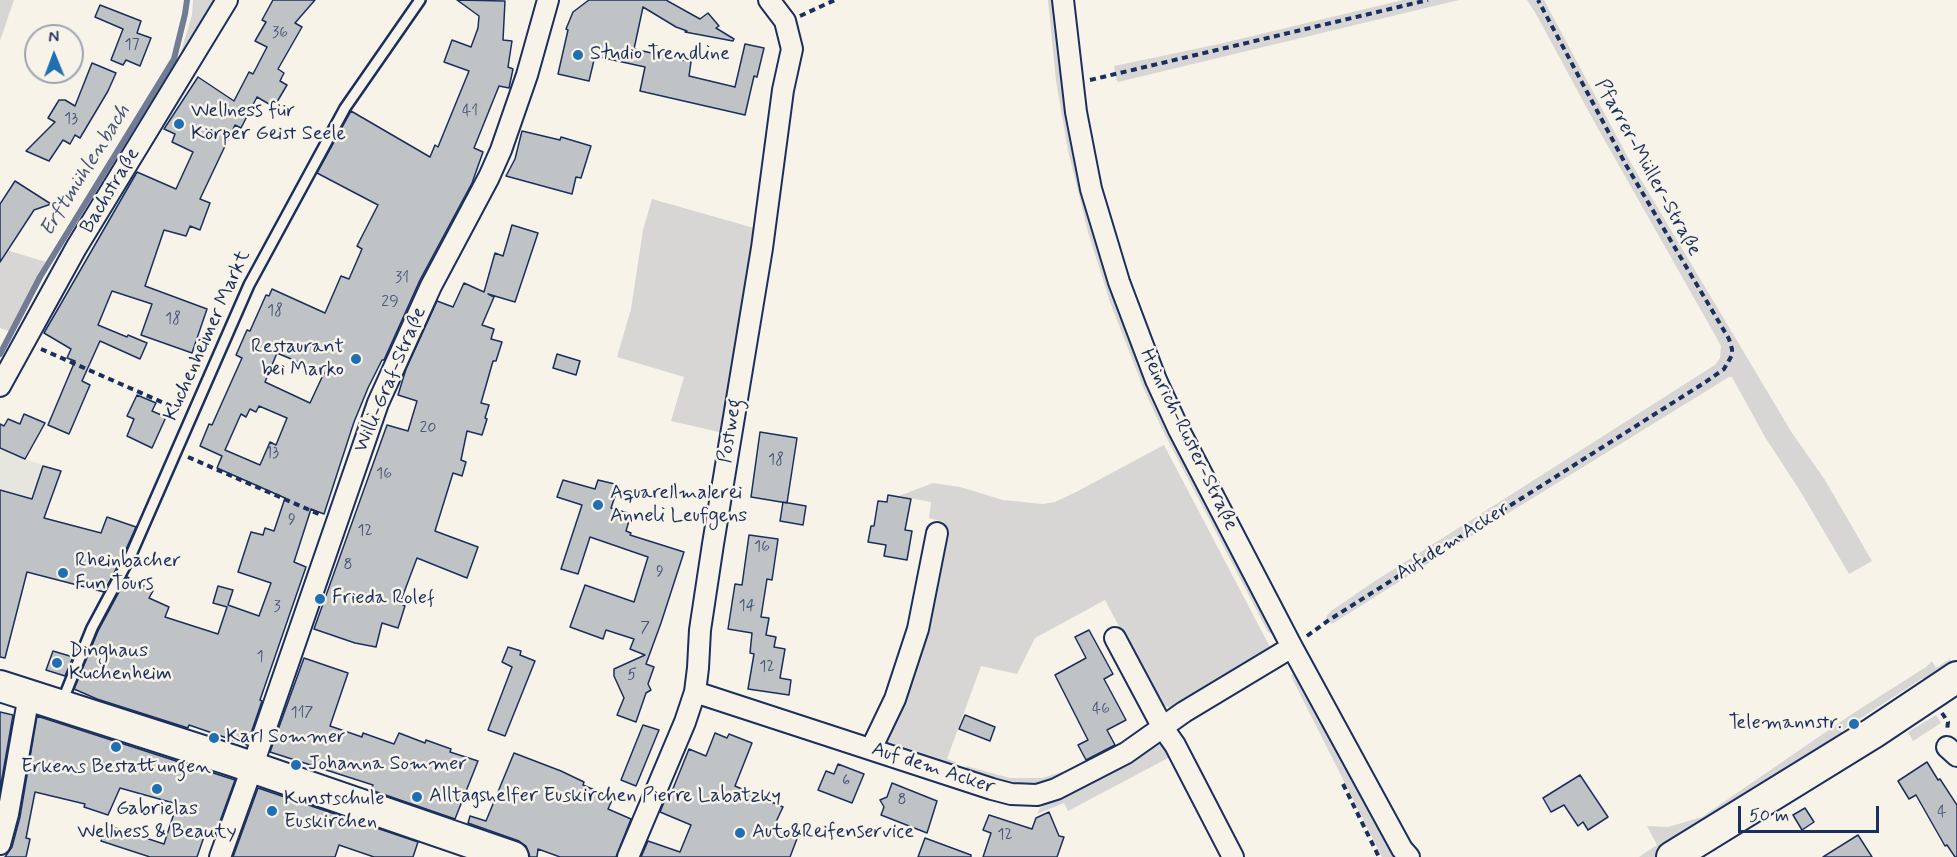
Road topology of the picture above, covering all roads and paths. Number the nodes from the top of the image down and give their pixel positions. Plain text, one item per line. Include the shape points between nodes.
1 (227, 0) edge
2 (420, 0) edge
3 (548, 0) edge
4 (769, 0) edge
5 (835, 0) edge
6 (1063, 0) edge
7 (1428, 0) edge
8 (1538, 0) edge
9 (785, 21) junction
10 (1072, 85) junction
11 (24, 341) junction
12 (1732, 349) joint
13 (0, 386) edge
14 (191, 415) junction
15 (176, 452) junction
16 (336, 521) junction
17 (938, 533) dead end
18 (1115, 638) dead end
19 (1292, 646) junction
20 (1957, 677) edge
21 (0, 686) edge
22 (694, 692) junction
23 (29, 695) junction
24 (61, 705) junction
25 (1163, 728) junction
26 (871, 749) junction
27 (252, 768) junction
28 (0, 844) edge
29 (1404, 854) edge
30 (220, 857) edge
31 (513, 857) edge
32 (628, 857) edge
33 (1233, 857) edge
34 (1672, 857) edge

1 - 11 street, Bachstraße
2 - 14 lane, Kuchenheimer Markt via 345,108 301,187 237,310
3 - 16 street, Willi-Graf-Straße via 501,150 390,374
4 - 9 street, Postweg
5 - 9 path
6 - 10 street, Heinrich-Ruster-Straße
7 - 10 path
8 - 12 path, Pfarrer-Müller-Straße via 1626,165
9 - 22 street, Postweg via 792,49 712,544
10 - 19 street, Heinrich-Ruster-Straße via 1091,189 1135,327 1179,430
11 - 13 street, Bachstraße
11 - 14 path
12 - 19 path, Auf dem Acker via 1730,362 1704,383
14 - 15 lane, Kuchenheimer Markt
15 - 16 path
15 - 24 lane, Kuchenheimer Markt via 130,557 92,628
16 - 27 street, Willi-Graf-Straße
17 - 26 street via 918,629 895,699
18 - 25 street
19 - 25 street, Auf dem Acker
19 - 29 street, Heinrich-Ruster-Straße
20 - 34 main road
21 - 23 main road
22 - 26 street, Auf dem Acker
22 - 32 street, Postweg
23 - 24 main road
23 - 28 street
24 - 27 main road
25 - 26 street, Auf dem Acker via 1097,768 1037,795 992,789
25 - 33 street
27 - 30 street, Willi-Graf-Straße
27 - 31 main road

